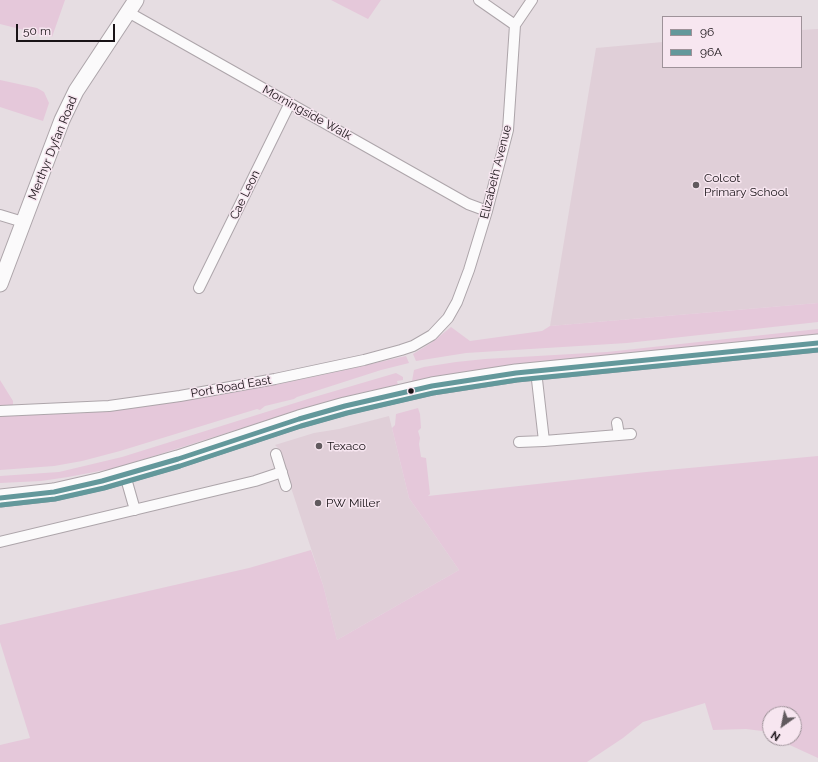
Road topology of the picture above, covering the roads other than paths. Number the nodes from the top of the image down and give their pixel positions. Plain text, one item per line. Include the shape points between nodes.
1 (480, 0) edge
2 (532, 0) edge
3 (132, 6) edge
4 (515, 24) junction
5 (290, 103) junction
6 (487, 211) junction
7 (0, 214) edge
8 (23, 222) junction
9 (0, 284) edge
10 (199, 288) dead end
11 (448, 318) joint
12 (818, 343) edge
13 (536, 371) junction
14 (0, 411) edge
15 (617, 423) dead end
16 (631, 434) dead end
17 (619, 435) junction
18 (544, 441) junction
19 (519, 442) dead end
20 (276, 454) dead end
21 (282, 472) junction
22 (125, 475) junction
23 (286, 486) dead end
24 (0, 498) edge
25 (135, 510) junction
26 (0, 542) edge

1 - 4 street
2 - 4 street
3 - 5 street, Morningside Walk
3 - 8 street, Merthyr Dyfan Road via 70,103
4 - 6 street, Elizabeth Avenue via 508,130
5 - 6 street, Morningside Walk via 468,204
5 - 10 street, Cae Leon
6 - 11 street, Elizabeth Avenue via 462,289
7 - 8 street
8 - 9 street, Merthyr Dyfan Road
11 - 14 street, Port Road East via 432,334 413,346 313,371 180,396 116,405
12 - 13 main road
13 - 18 street
13 - 22 main road via 472,379 364,401 299,419
15 - 17 street
16 - 17 street
17 - 18 street
18 - 19 street
20 - 21 street
21 - 23 street
21 - 25 street
22 - 24 main road via 54,492
22 - 25 street
25 - 26 street

